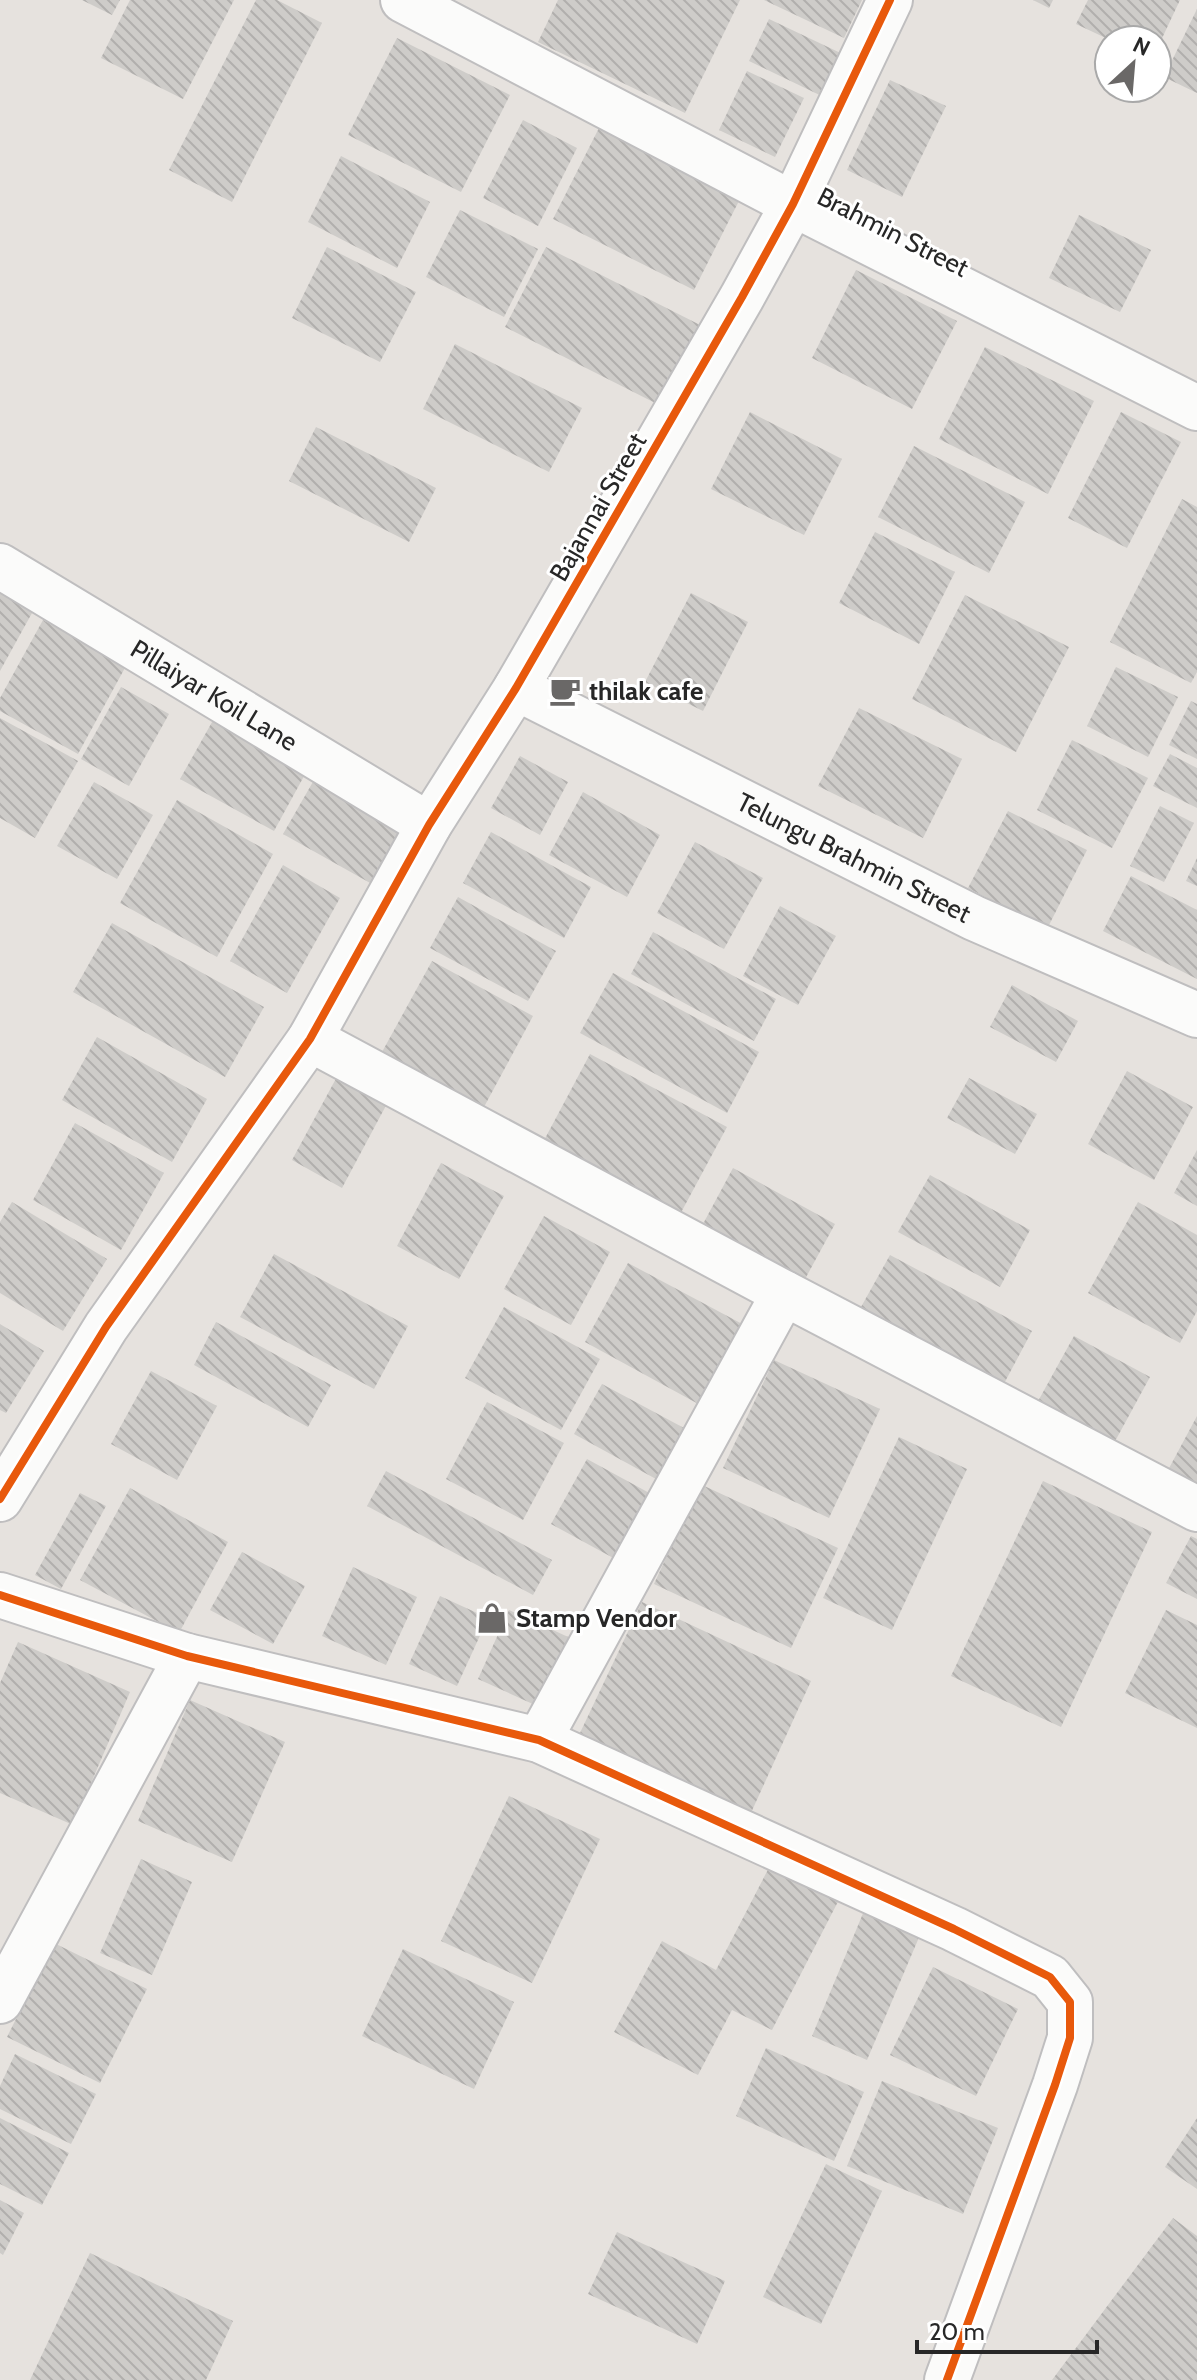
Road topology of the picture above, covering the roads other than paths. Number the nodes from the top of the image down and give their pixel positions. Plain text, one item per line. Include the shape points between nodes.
1 (403, 0) edge
2 (890, 0) edge
3 (793, 204) junction
4 (1197, 408) edge
5 (0, 566) edge
6 (516, 688) junction
7 (429, 825) junction
8 (1197, 1015) edge
9 (310, 1039) junction
10 (784, 1293) junction
11 (0, 1499) edge
12 (1197, 1509) edge
13 (0, 1595) edge
14 (187, 1656) junction
15 (539, 1740) junction
16 (0, 2001) edge
17 (947, 2380) edge

1 - 3 street, Brahmin Street
2 - 3 street, Bajannai Street
3 - 4 street, Brahmin Street
3 - 6 street, Bajannai Street
5 - 7 street, Pillaiyar Koil Lane
6 - 7 street, Bajannai Street
6 - 8 street, Telungu Brahmin Street via 974,918
7 - 9 street, Bajannai Street
9 - 10 street
9 - 11 street, Bajannai Street via 106,1327
10 - 12 street
10 - 15 street
13 - 14 street
14 - 15 street
14 - 16 street
15 - 17 street via 1022,1961 1050,1977 1070,2002 1070,2038 1055,2085

